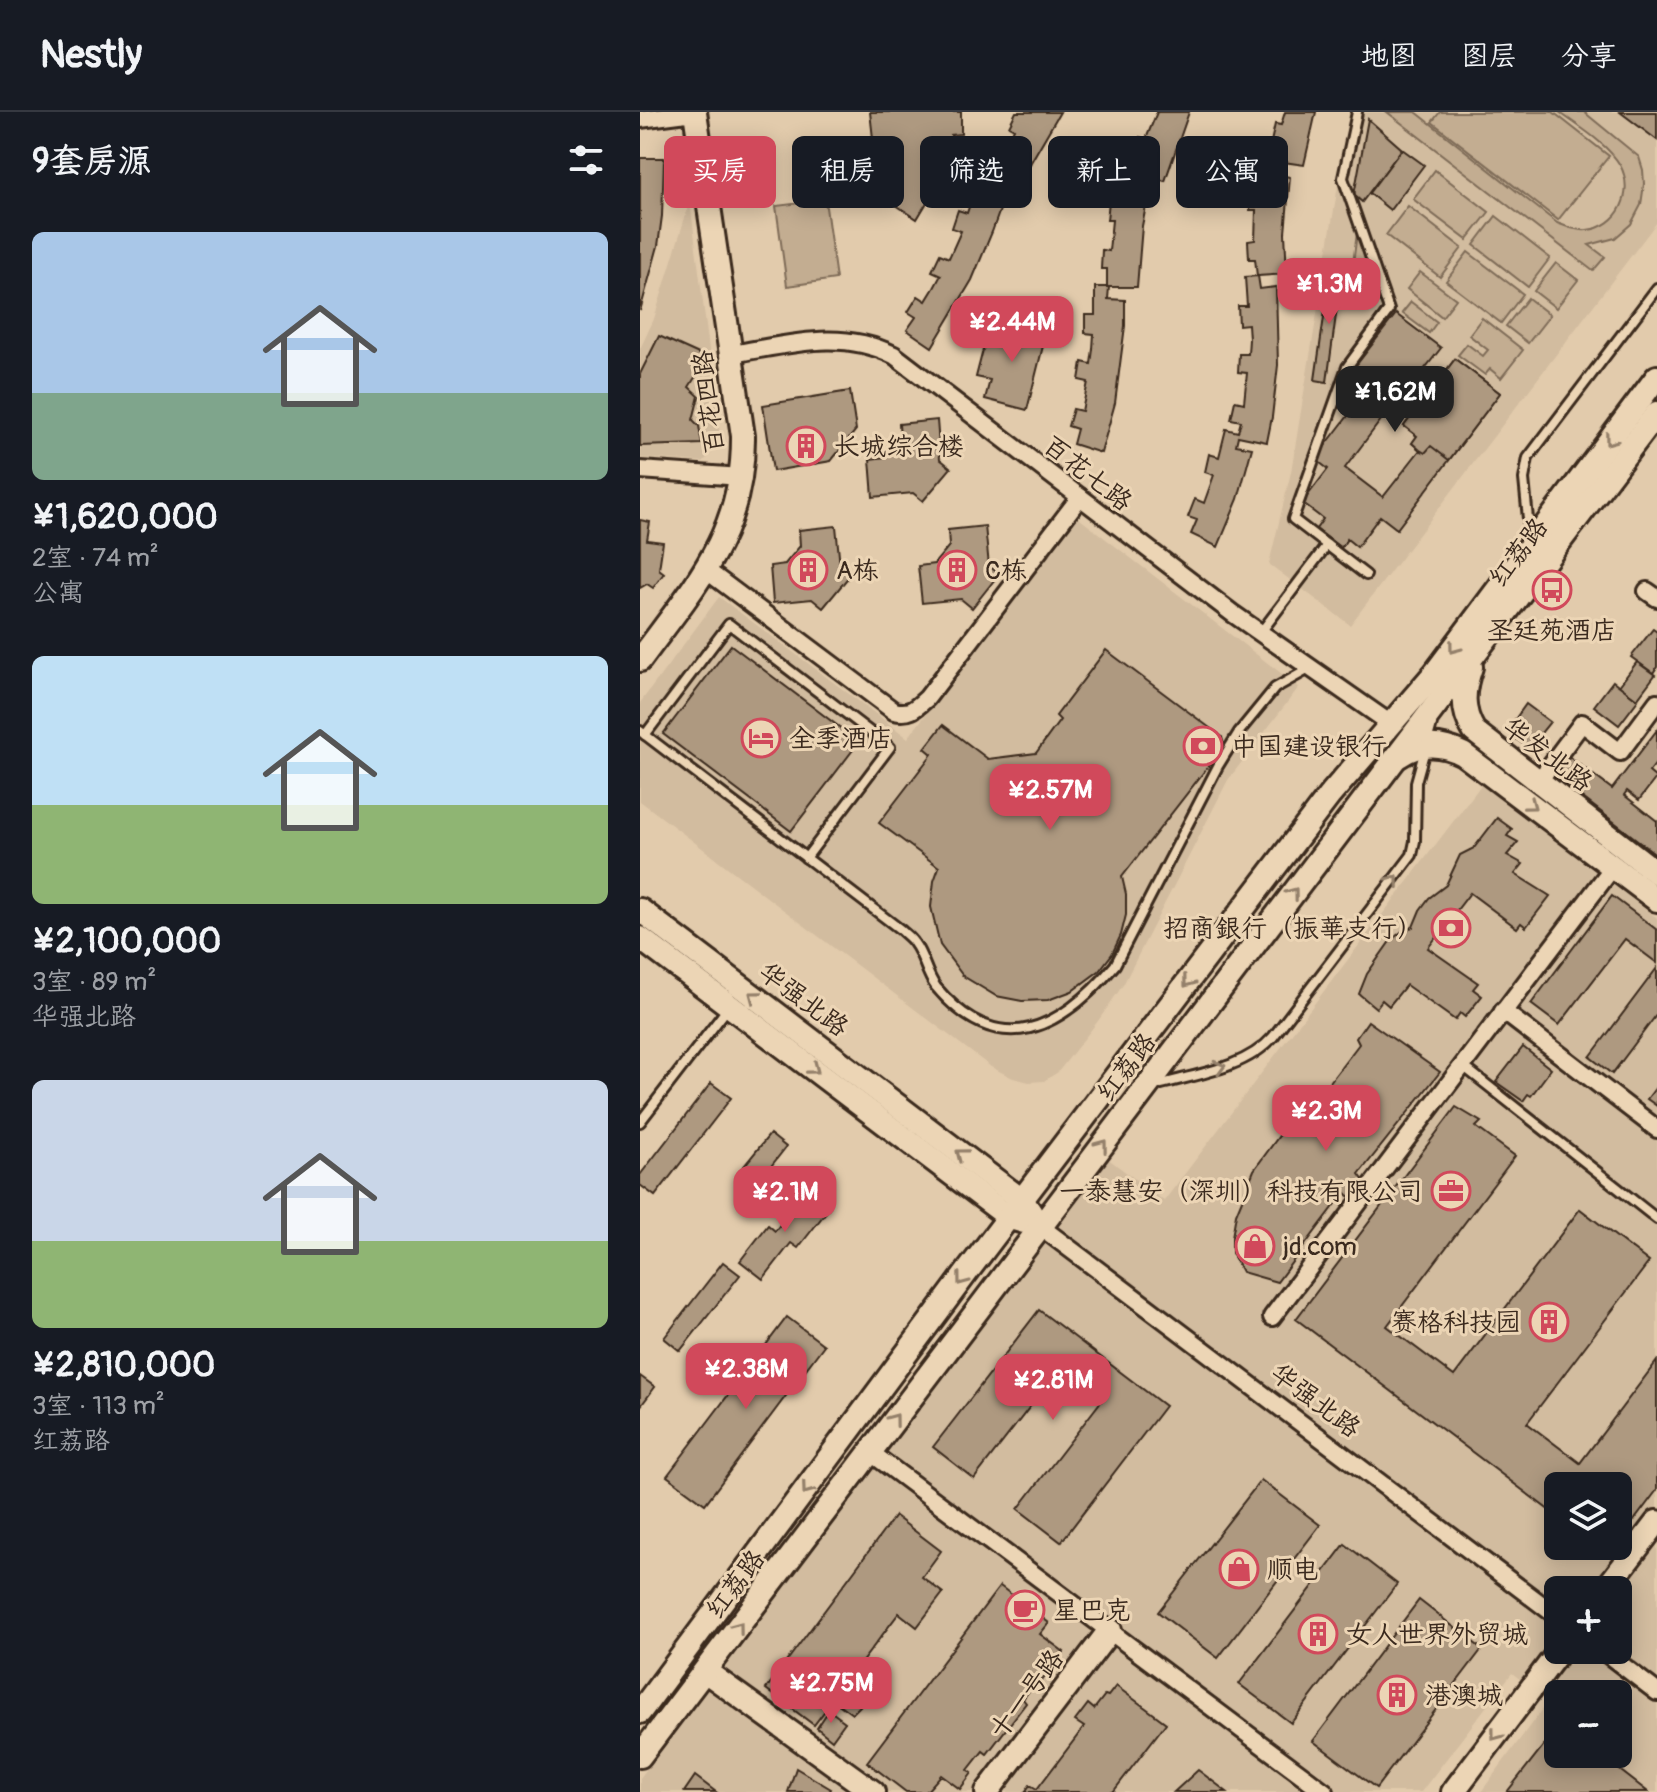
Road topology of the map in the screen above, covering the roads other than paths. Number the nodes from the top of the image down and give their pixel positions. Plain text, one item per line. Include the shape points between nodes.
1 (695, 112) edge
2 (1357, 112) edge
3 (640, 119) edge
4 (1657, 288) edge
5 (731, 354) junction
6 (1657, 377) edge
7 (1657, 413) edge
8 (640, 470) edge
9 (742, 477) junction
10 (1080, 497) junction
11 (1327, 545) junction
12 (1531, 545) junction
13 (706, 570) junction
14 (1366, 575) dead end
15 (1261, 633) junction
16 (1480, 651) junction
17 (640, 660) edge
18 (1310, 668) junction
19 (1441, 700) junction
20 (1657, 702) edge
21 (1391, 724) junction
22 (643, 733) edge
23 (1426, 745) junction
24 (1395, 759) junction
25 (1538, 782) junction
26 (806, 858) junction
27 (1613, 867) junction
28 (1657, 873) edge
29 (1657, 900) edge
30 (640, 910) edge
31 (640, 938) edge
32 (730, 1005) junction
33 (1503, 1011) junction
34 (1462, 1065) junction
35 (1145, 1089) junction
36 (640, 1122) edge
37 (1657, 1129) edge
38 (1016, 1210) junction
39 (1657, 1219) edge
40 (1041, 1227) junction
41 (1272, 1317) dead end
42 (870, 1452) junction
43 (1657, 1522) edge
44 (1616, 1576) edge
45 (1544, 1606) edge
46 (1110, 1630) junction
47 (1549, 1664) edge
48 (1620, 1664) edge
49 (705, 1671) junction
50 (1657, 1692) edge
51 (640, 1712) edge
52 (640, 1756) edge
53 (873, 1792) edge
54 (987, 1792) edge
55 (1325, 1792) edge
56 (1453, 1792) edge

1 - 3 street
1 - 5 main road, 百花四路
2 - 11 lane via 1343,178 1389,310 1347,367 1293,519
4 - 12 lane via 1528,458 1524,479
5 - 9 main road, 百花四路 via 743,436
5 - 10 street, 百花七路 via 834,339 879,347
6 -> 12 main road, 红荔路
7 - 16 main road, 红荔路
8 - 9 street
9 - 13 main road, 百花四路 via 725,536
10 - 13 street via 927,698 905,714 894,711
10 - 15 street, 百花七路
11 - 14 lane
11 - 15 lane
12 -> 21 main road, 红荔路
13 - 17 main road, 百花四路
15 - 18 street, 百花七路
16 - 19 main road, 红荔路
16 - 25 main road, 华发北路 via 1465,687 1468,722 1482,740
18 - 21 street, 百花七路
18 - 26 lane via 1275,688 1239,732 1115,965 1061,1017 1029,1030 1003,1030 955,1007 934,984 915,944
19 - 23 lane
19 - 24 main road, 红荔路
20 - 25 street via 1620,752 1582,723
21 -> 38 main road, 红荔路 via 1329,796
22 - 26 lane
22 - 26 lane via 729,624 890,747
23 - 24 main road
23 -> 27 main road, 华发北路 via 1469,758
35 -> 23 lane via 1239,1062 1273,1037 1412,855 1416,782
35 -> 24 main road, 红荔路
25 - 28 main road, 华发北路
27 - 29 main road, 华发北路
27 - 33 street
38 -> 30 main road, 华强北路
31 - 32 main road, 华强北路
32 - 36 lane
32 -> 38 main road, 华强北路
33 - 34 street
33 - 37 street
34 - 39 lane
34 - 41 street
40 -> 35 main road, 红荔路
38 - 40 main road, 华强北路
38 -> 51 main road, 红荔路
42 -> 40 main road, 红荔路
40 - 45 street, 华强北路
42 - 46 street
49 -> 42 main road, 红荔路
43 - 44 main road
46 - 54 main road, 十一号路
46 - 55 street
47 -> 56 main road
48 - 50 street
49 - 52 main road, 红荔路
49 - 53 main road

